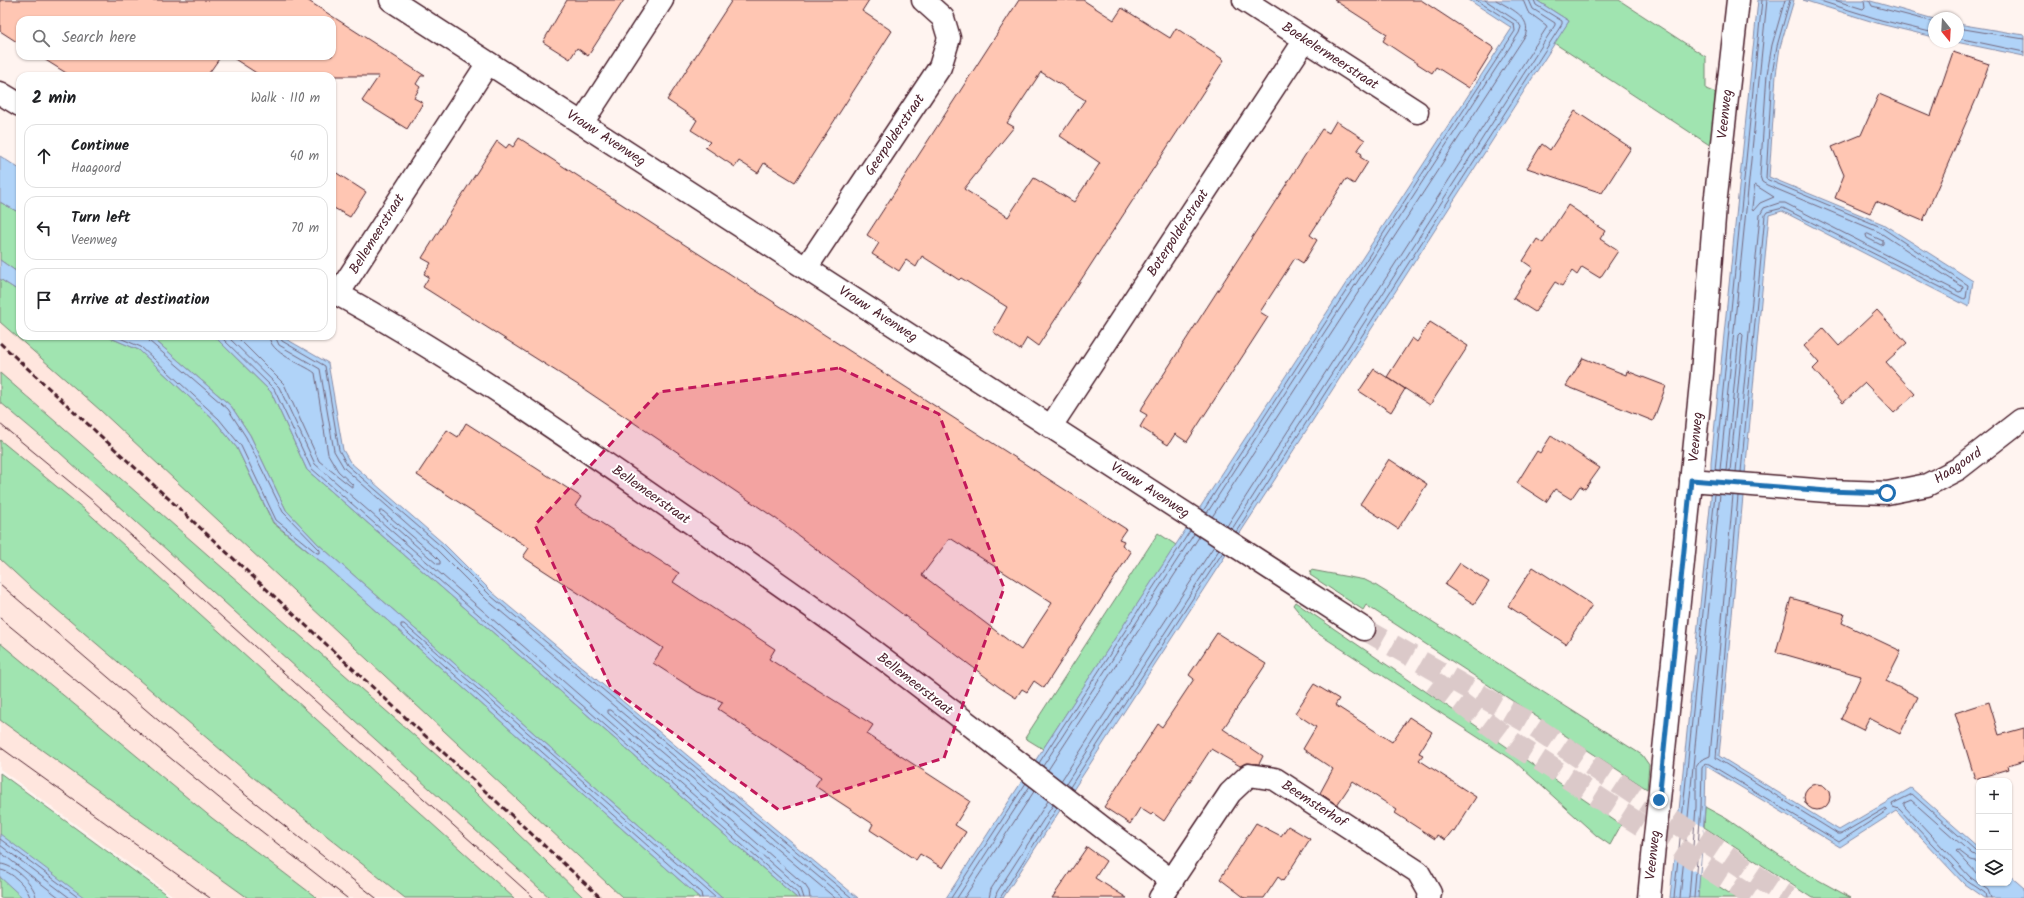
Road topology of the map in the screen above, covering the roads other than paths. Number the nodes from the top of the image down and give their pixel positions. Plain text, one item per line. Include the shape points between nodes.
1 (391, 0) edge
2 (662, 0) edge
3 (924, 0) edge
4 (1244, 0) edge
5 (1738, 0) edge
6 (1305, 40) junction
7 (488, 63) junction
8 (0, 93) edge
9 (16, 103) edge
10 (1417, 112) dead end
11 (582, 123) junction
12 (806, 268) junction
13 (336, 291) edge
14 (336, 294) edge
15 (2024, 420) edge
16 (1051, 426) junction
17 (1700, 480) junction
18 (1364, 629) tunnel mouth
19 (1166, 889) edge
20 (1429, 898) edge
21 (1649, 898) edge

1 - 7 street, Vrouw Avenweg
2 - 11 street
3 - 12 street, Geerpolderstraat via 943,18 949,38 940,67
4 - 6 street, Boekelermeerstraat
5 - 17 street, Veenweg via 1716,205
6 - 10 street, Boekelermeerstraat
6 - 16 street, Boterpolderstraat
7 - 11 street, Vrouw Avenweg
7 - 13 street, Bellemeerstraat
8 - 9 street
11 - 12 street, Vrouw Avenweg
12 - 16 street, Vrouw Avenweg
14 - 19 street, Bellemeerstraat via 470,374 614,470 877,654 1077,809
15 - 17 street, Haagoord via 1958,469 1927,485 1887,493 1827,491
16 - 18 street, Vrouw Avenweg
17 - 21 street, Veenweg, bridge
19 - 20 street, Beemsterhof via 1230,793 1249,774 1275,779 1418,872 1430,893

